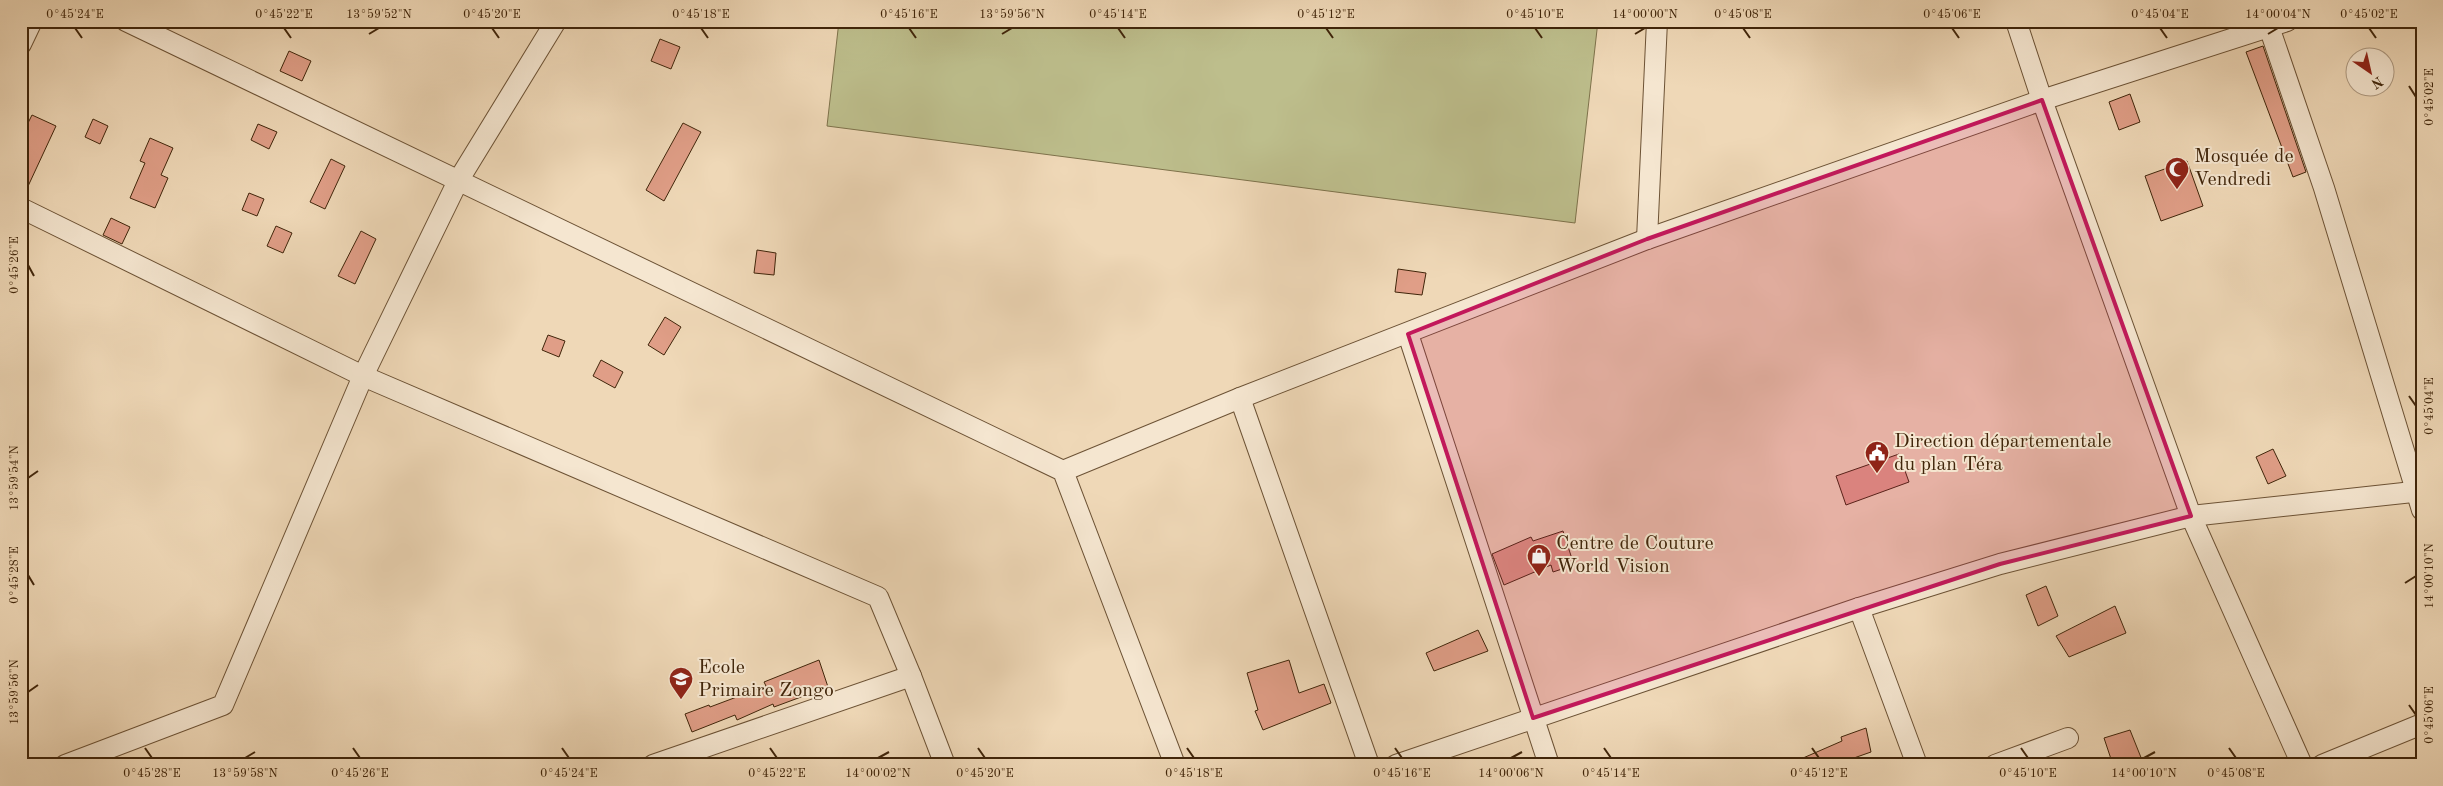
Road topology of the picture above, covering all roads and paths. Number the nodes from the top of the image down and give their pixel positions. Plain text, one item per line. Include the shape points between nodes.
1 (32, 21) edge
2 (126, 21) edge
3 (556, 21) edge
4 (1657, 21) edge
5 (2016, 21) edge
6 (2274, 23) edge
7 (21, 44) edge
8 (2042, 100) junction
9 (458, 181) junction
10 (21, 208) edge
11 (1647, 239) junction
12 (1408, 334) junction
13 (363, 376) junction
14 (1240, 398) junction
15 (1063, 471) junction
16 (2420, 498) edge
17 (2191, 516) junction
18 (1859, 608) junction
19 (912, 676) junction
20 (1533, 718) junction
21 (2422, 724) edge
22 (2068, 738) dead end
23 (65, 765) edge
24 (652, 765) edge
25 (945, 765) edge
26 (1175, 765) edge
27 (1369, 765) edge
28 (1396, 765) edge
29 (1549, 765) edge
30 (1917, 765) edge
31 (1995, 765) edge
32 (2302, 765) edge
33 (2322, 765) edge

1 - 7 street
2 - 9 street
3 - 9 street
4 - 11 street
5 - 8 street
6 - 8 street
6 - 16 street
8 - 11 street
8 - 17 street
9 - 13 street
9 - 15 street
10 - 13 street
11 - 12 street
12 - 14 street
12 - 20 street
13 - 19 street via 878,597
13 - 23 street via 223,705
14 - 15 street
14 - 27 street
15 - 26 street
16 - 17 street
17 - 18 street via 2000,564
17 - 32 street
18 - 20 street
18 - 30 street
19 - 24 street
19 - 25 street
20 - 28 street
20 - 29 street
21 - 33 street
22 - 31 street

